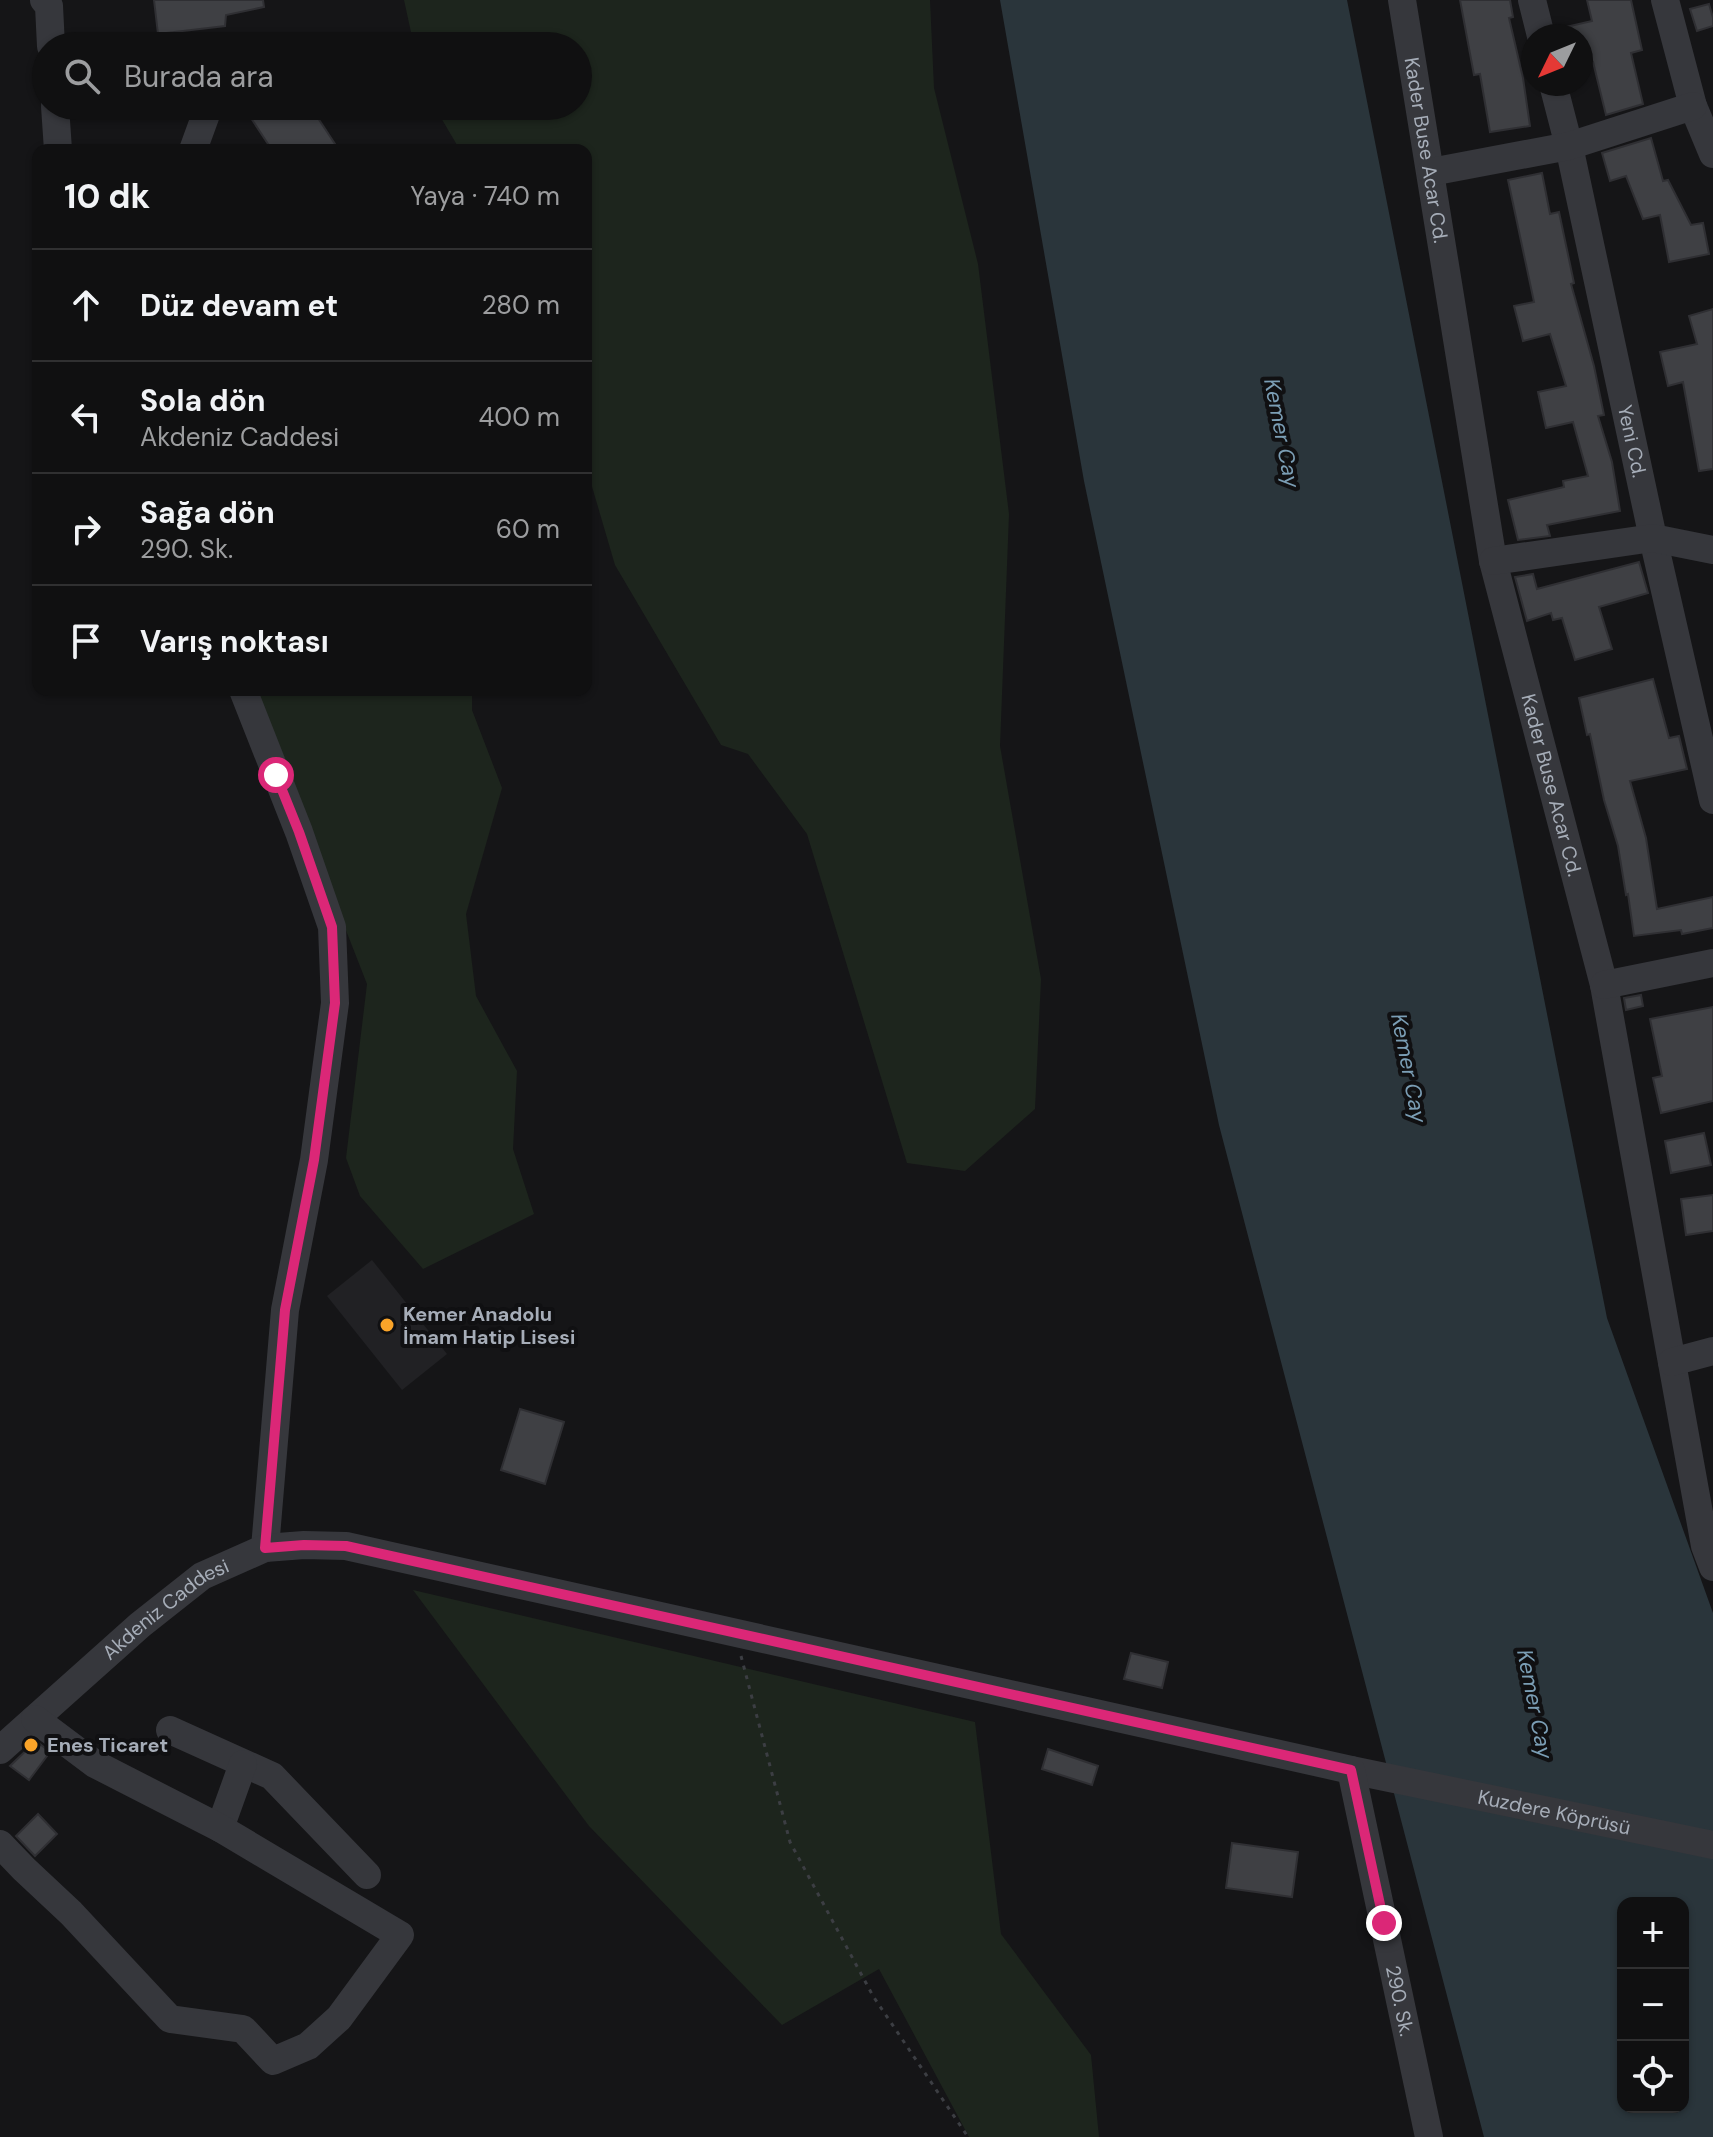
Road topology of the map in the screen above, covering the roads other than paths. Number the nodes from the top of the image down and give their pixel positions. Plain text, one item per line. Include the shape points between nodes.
1 (44, 0) edge
2 (1402, 0) edge
3 (1532, 0) edge
4 (1665, 0) edge
5 (1538, 24) edge
6 (50, 32) edge
7 (1556, 96) edge
8 (1693, 106) junction
9 (56, 120) edge
10 (204, 120) edge
11 (58, 144) edge
12 (195, 144) edge
13 (1569, 146) junction
14 (1713, 154) edge
15 (1431, 172) junction
16 (1653, 538) junction
17 (1713, 550) edge
18 (1493, 561) junction
19 (245, 696) edge
20 (1713, 800) edge
21 (1713, 963) edge
22 (1604, 985) junction
23 (1713, 1351) edge
24 (1672, 1362) junction
25 (265, 1548) junction
26 (1713, 1567) edge
27 (35, 1719) junction
28 (170, 1730) dead end
29 (0, 1750) edge
30 (243, 1764) junction
31 (1351, 1770) junction
32 (1397, 1778) joint
33 (220, 1828) junction
34 (0, 1844) edge
35 (1713, 1845) edge
36 (367, 1875) dead end
37 (1429, 2137) edge

1 - 6 street
2 - 15 street, Kader Buse Acar Cd.
3 - 5 street
4 - 8 street
7 - 13 street, Yeni Cd.
8 - 13 street
8 - 14 street
9 - 11 street
10 - 12 street
13 - 15 street
13 - 16 street, Yeni Cd.
15 - 18 street, Kader Buse Acar Cd.
16 - 17 street
16 - 18 street
16 - 20 street, Yeni Cd.
18 - 22 street, Kader Buse Acar Cd.
19 - 25 street via 332,927 335,1003 314,1160 285,1310
21 - 22 street
22 - 24 street, Kader Buse Acar Cd.
23 - 24 street
24 - 26 street, Kader Buse Acar Cd.
25 - 27 street, Akdeniz Caddesi via 202,1576
25 - 31 street, Akdeniz Caddesi via 346,1546
27 - 29 street, Akdeniz Caddesi
27 - 33 street via 95,1764
28 - 30 street
30 - 33 street
30 - 36 street via 283,1786
31 - 32 street, Akdeniz Caddesi
31 - 37 street, 290. Sk.
32 - 35 street, Kuzdere Köprüsü
33 - 34 street via 400,1935 339,2018 308,2046 273,2061 243,2029 170,2019

